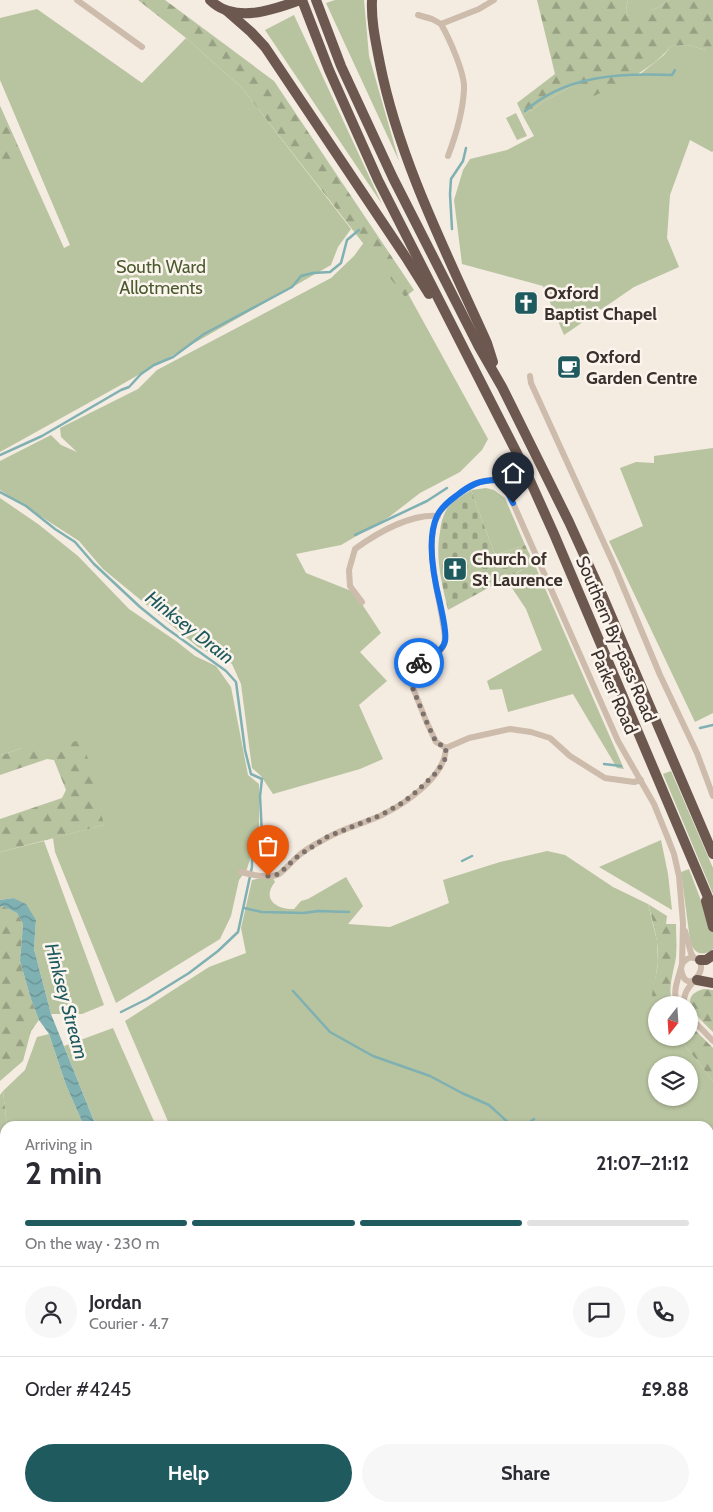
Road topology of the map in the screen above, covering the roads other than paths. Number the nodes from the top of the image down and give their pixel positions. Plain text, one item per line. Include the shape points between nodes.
1 (77, 0) edge
2 (301, 0) edge
3 (316, 0) edge
4 (372, 0) edge
5 (494, 0) edge
6 (210, 2) edge
7 (227, 11) junction
8 (418, 15) dead end
9 (441, 24) junction
10 (142, 47) dead end
11 (448, 156) dead end
12 (469, 358) junction
13 (530, 376) dead end
14 (502, 387) junction
15 (438, 516) junction
16 (362, 602) dead end
17 (446, 748) junction
18 (641, 780) junction
19 (713, 796) edge
20 (713, 854) edge
21 (247, 873) dead end
22 (701, 881) junction
23 (713, 909) edge
24 (683, 923) junction
25 (713, 927) edge
26 (713, 956) edge
27 (697, 959) junction
28 (681, 967) junction
29 (696, 981) junction
30 (713, 982) edge
31 (675, 996) edge
32 (684, 996) edge
33 (698, 1025) edge
34 (713, 1041) edge

1 - 10 street
2 - 7 highway via 252,13
2 - 12 highway via 378,180
3 - 14 highway via 341,66 393,178
4 - 14 highway via 373,28 383,81 398,131
5 - 9 street
6 - 7 highway
7 - 12 highway via 264,47 407,259
8 - 9 street
9 - 11 street via 465,87 457,133
12 - 22 highway, Southern By-pass Road via 554,534
13 - 19 street via 530,383 614,565
14 - 20 highway, Southern By-pass Road via 600,590
15 - 16 street via 412,518 355,549 349,570 350,586
15 - 17 street via 432,555 446,640 443,647 411,667 410,671 411,684 436,742
15 - 18 street, Parker Road via 448,502 480,481 497,480 504,485 618,741
17 - 18 street via 469,738 510,729 531,732 550,738 570,756 605,778
17 - 21 street via 445,759 437,772 402,803 327,837 298,856 279,874
18 - 24 street, Parker Road via 674,854
22 - 23 highway, Southern By-pass Road
22 - 25 highway
24 - 27 street, Parker Road via 688,947
24 - 28 street, Parker Road
26 - 27 highway via 706,960
27 - 28 street via 686,959
27 - 29 street via 704,969 703,976
28 - 29 street via 687,980
28 - 31 street, Parker Road
29 - 30 highway
29 - 32 street via 687,988
33 - 34 street

